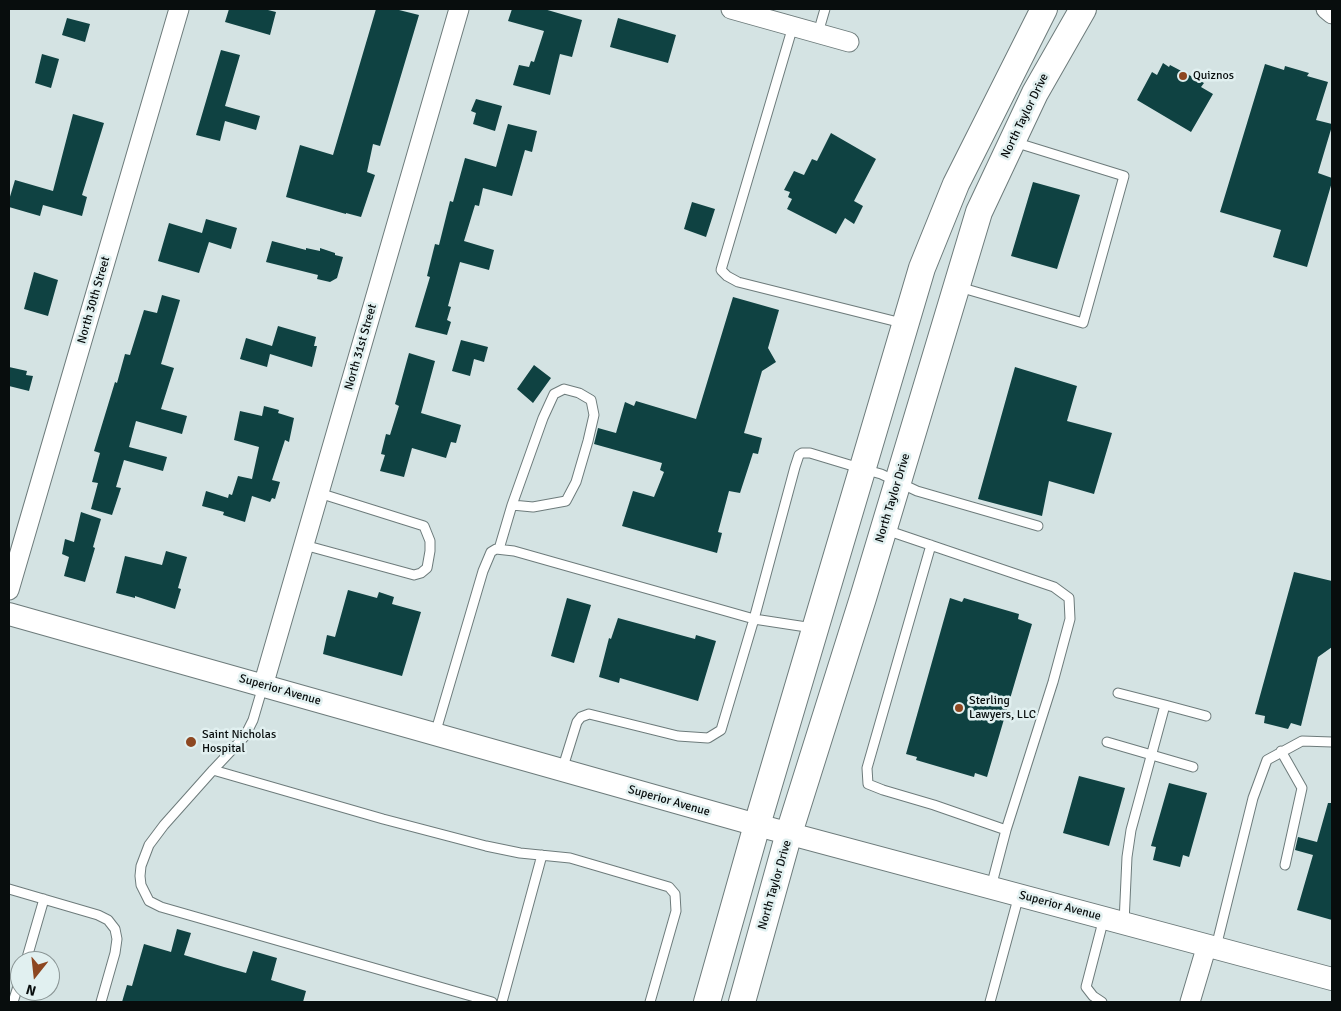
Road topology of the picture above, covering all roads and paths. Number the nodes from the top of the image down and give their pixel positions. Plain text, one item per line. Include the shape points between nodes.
1 (179, 9) edge
2 (459, 9) edge
3 (731, 9) edge
4 (824, 9) edge
5 (1044, 9) edge
6 (1083, 9) edge
7 (1326, 9) edge
8 (1332, 14) edge
9 (793, 26) junction
10 (818, 33) junction
11 (849, 42) dead end
12 (1012, 142) junction
13 (956, 286) junction
14 (906, 324) junction
15 (864, 468) junction
16 (898, 482) junction
17 (319, 493) junction
18 (512, 504) junction
19 (1038, 526) dead end
20 (884, 529) junction
21 (304, 545) junction
22 (931, 545) junction
23 (499, 549) junction
24 (9, 590) edge
25 (9, 614) edge
26 (754, 618) junction
27 (816, 629) junction
28 (263, 686) junction
29 (1118, 693) dead end
30 (1165, 705) junction
31 (1206, 716) dead end
32 (434, 734) junction
33 (1107, 742) dead end
34 (1332, 742) edge
35 (1282, 751) junction
36 (1151, 756) junction
37 (1193, 767) dead end
38 (213, 770) junction
39 (562, 770) junction
40 (757, 825) junction
41 (1006, 830) junction
42 (789, 833) junction
43 (542, 855) junction
44 (1285, 865) dead end
45 (991, 887) junction
46 (9, 888) edge
47 (1019, 895) junction
48 (44, 899) junction
49 (1114, 921) junction
50 (1211, 946) junction
51 (29, 951) edge
52 (1332, 979) edge
53 (101, 1002) edge
54 (492, 1002) edge
55 (502, 1002) edge
56 (650, 1002) edge
57 (707, 1002) edge
58 (742, 1002) edge
59 (990, 1002) edge
60 (1102, 1002) edge
61 (1190, 1002) edge

1 - 24 street, North 30th Street
2 - 17 street, North 31st Street
3 - 9 street
4 - 10 lane
5 - 14 main road via 956,184 922,268
6 - 12 main road, North Taylor Drive via 1035,93
7 - 8 street
9 - 10 street
9 - 14 lane via 721,270 738,282
10 - 11 street
12 - 13 main road, North Taylor Drive via 978,212
12 - 13 lane via 1124,176 1084,323
13 - 16 main road, North Taylor Drive
14 - 15 main road
15 - 16 lane
15 - 26 lane via 810,453 799,455
15 - 27 main road
16 - 19 lane via 917,491
16 - 20 main road, North Taylor Drive
17 - 21 street, North 31st Street
17 - 21 lane via 424,526 430,541 427,568 414,575
18 - 18 lane via 533,507 566,501 576,482 588,440 594,415 591,400 564,389 554,394
18 - 23 lane
20 - 22 lane
20 - 42 main road, North Taylor Drive
21 - 28 street, North 31st Street
22 - 41 lane via 1054,586 1069,598 1070,619
22 - 41 lane via 867,768 868,784
23 - 26 lane
23 - 32 lane via 491,552 483,572
25 - 28 street, Superior Avenue
26 - 27 lane
26 - 39 lane via 721,730 708,738 678,736 589,714 577,722
27 - 40 main road
28 - 32 street, Superior Avenue
28 - 38 lane via 245,736
29 - 30 lane
30 - 31 lane
30 - 36 lane
32 - 39 street, Superior Avenue
33 - 36 lane
34 - 35 lane via 1302,741
35 - 44 lane via 1302,788
35 - 50 lane via 1267,760 1253,798
36 - 37 lane
36 - 49 lane via 1131,830
38 - 43 lane via 486,846
38 - 54 lane via 164,825 145,853 140,876 149,901 161,908
39 - 40 street, Superior Avenue
40 - 42 street, Superior Avenue
40 - 57 main road
41 - 45 lane
42 - 45 street, Superior Avenue
42 - 58 main road, North Taylor Drive
43 - 55 lane
43 - 56 lane via 570,858 672,890 676,911
45 - 47 street, Superior Avenue
46 - 48 lane
47 - 49 street, Superior Avenue
47 - 59 lane
48 - 51 lane
48 - 53 lane via 98,915 115,929 115,954
49 - 50 street, Superior Avenue
49 - 60 lane via 1086,987
50 - 52 street, Superior Avenue
50 - 61 street

